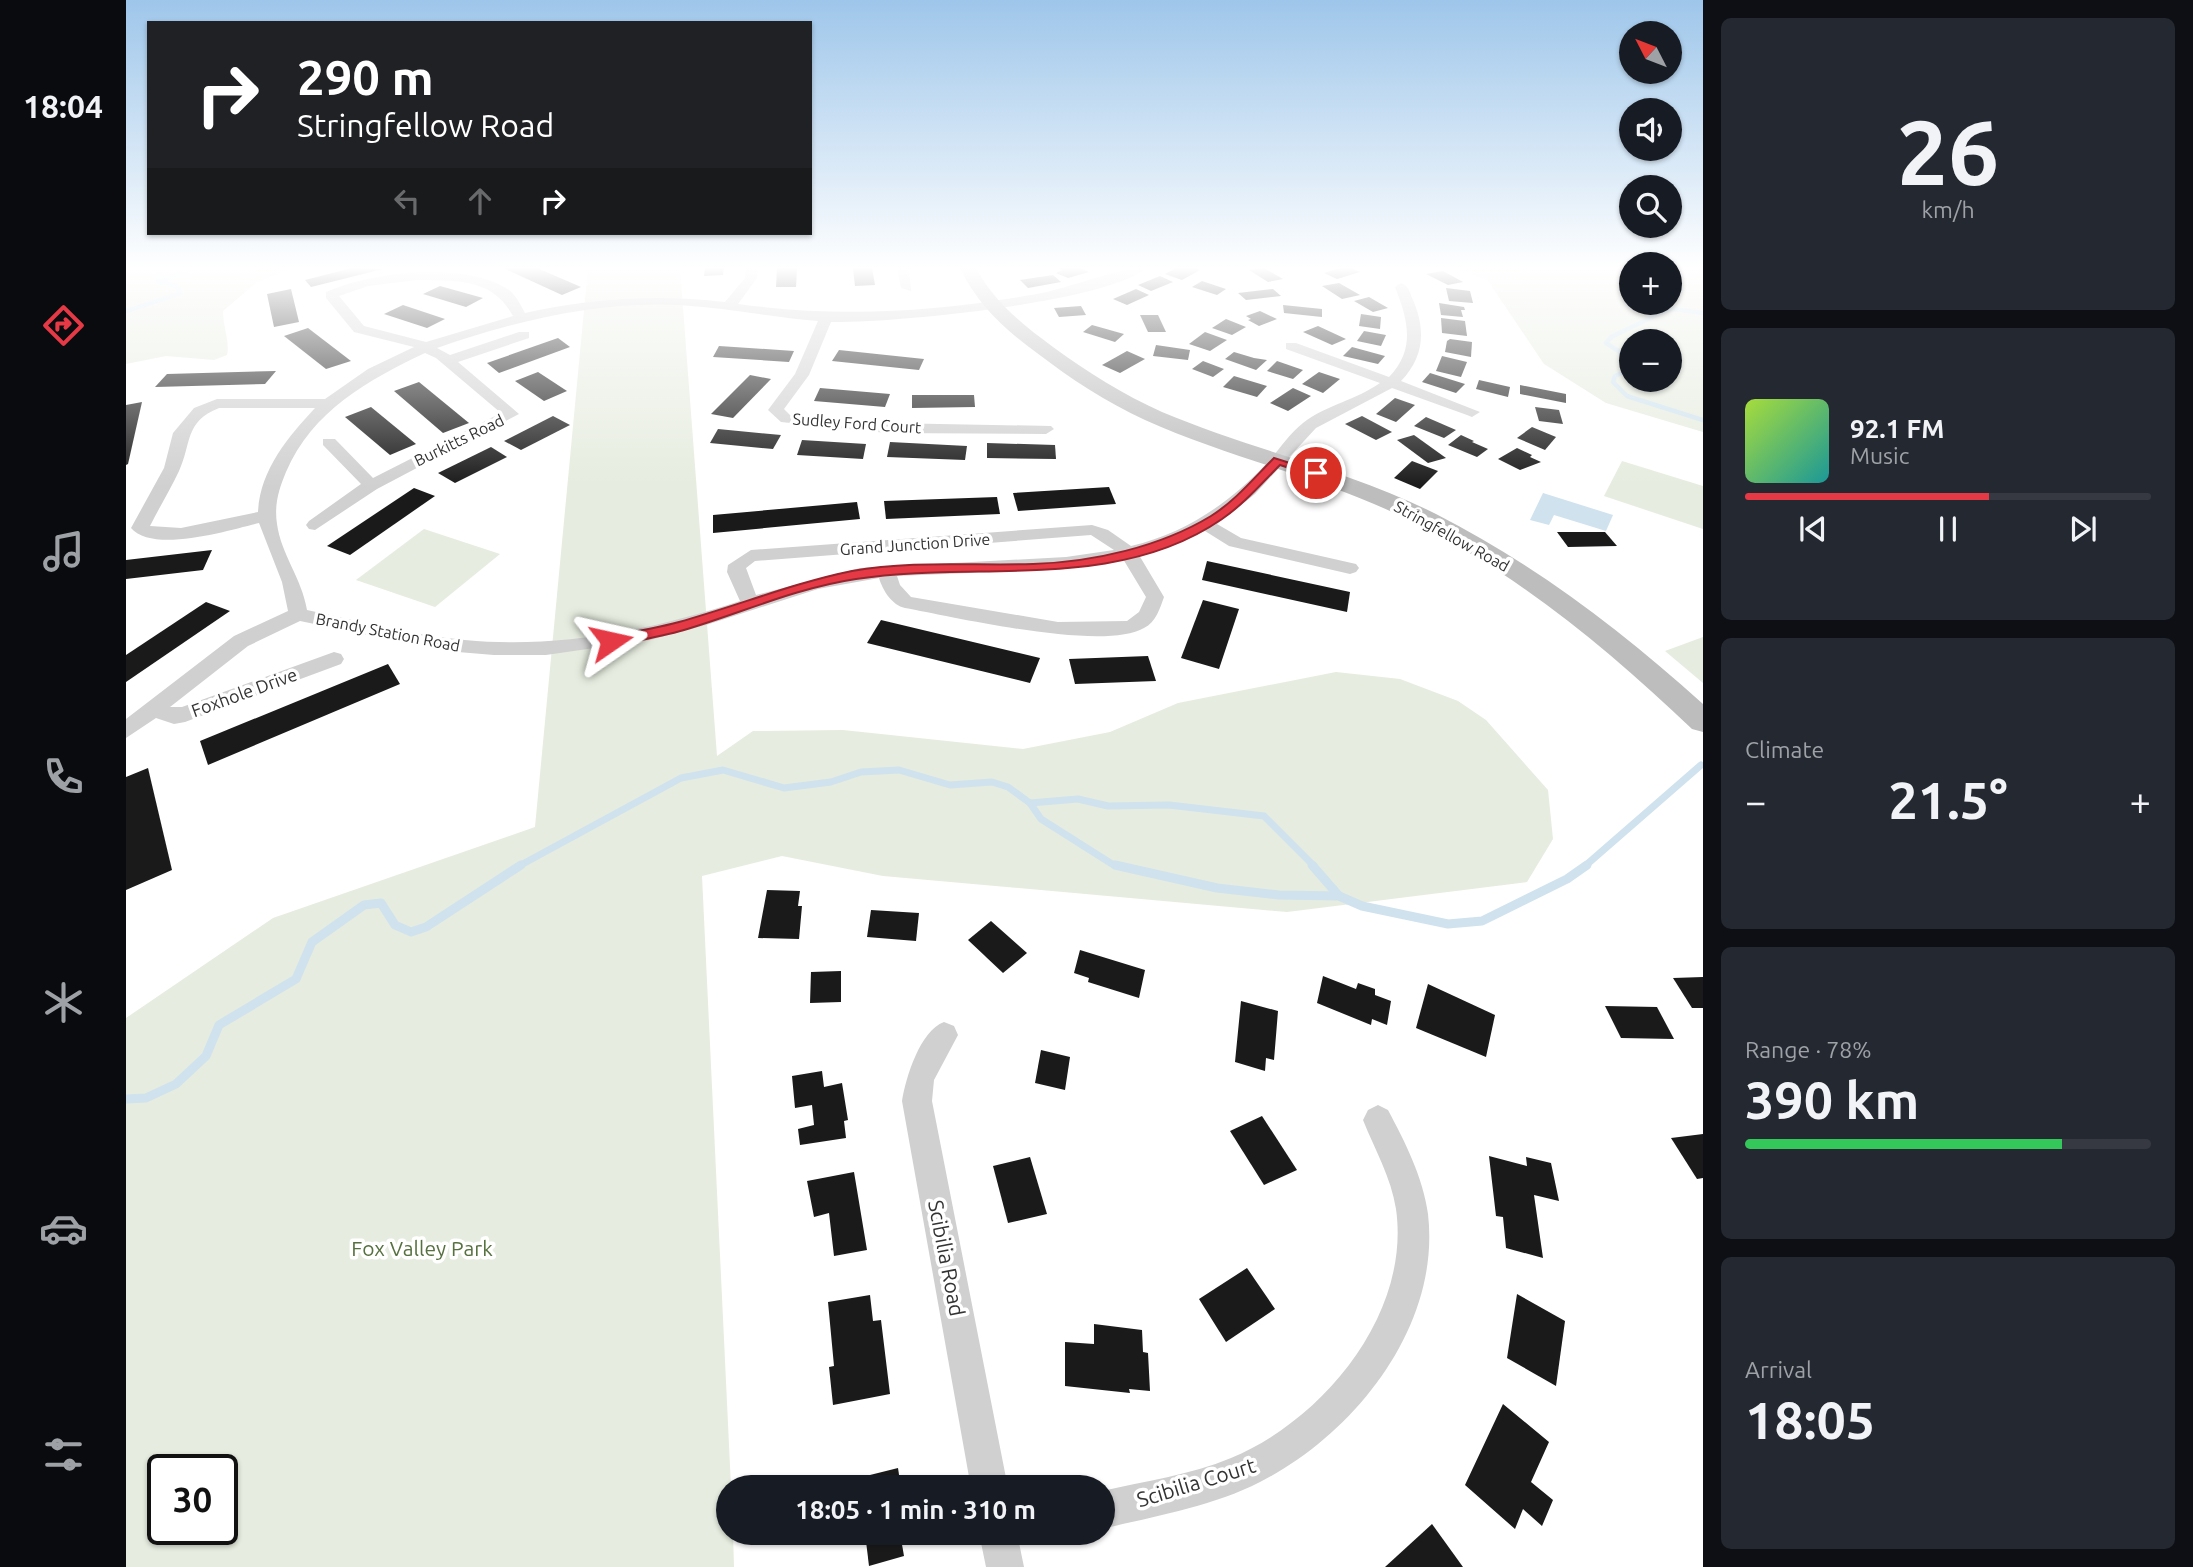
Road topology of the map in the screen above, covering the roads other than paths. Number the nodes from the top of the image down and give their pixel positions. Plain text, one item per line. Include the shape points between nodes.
1 (410, 341) edge
2 (445, 341) edge
3 (506, 341) edge
4 (816, 341) edge
5 (1034, 341) edge
6 (1417, 341) edge
7 (1291, 346) dead end
8 (425, 348) junction
9 (450, 360) junction
10 (1387, 383) junction
11 (330, 403) junction
12 (1472, 412) dead end
13 (1046, 429) dead end
14 (329, 442) dead end
15 (1278, 460) junction
16 (371, 485) junction
17 (265, 516) junction
18 (1205, 524) junction
19 (316, 525) dead end
20 (1127, 555) junction
21 (1350, 568) dead end
22 (886, 571) junction
23 (750, 602) junction
24 (298, 614) junction
25 (334, 659) dead end
26 (153, 709) junction
27 (1703, 720) edge
28 (126, 730) edge
29 (944, 1035) dead end
30 (1378, 1121) dead end
31 (988, 1475) edge
32 (1115, 1506) edge

1 - 8 street, Burkitts Road
2 - 8 street, Brandy Station Road
3 - 9 street
4 - 13 street, Sudley Ford Court via 802,375 776,410 786,419 887,428
5 - 15 main road, Stringfellow Road via 1086,380 1170,423
6 - 10 street, Brandy Station Road via 1409,363
7 - 10 street
8 - 9 street, Burkitts Road
8 - 11 street, Brandy Station Road via 367,377
9 - 16 street, Burkitts Road via 511,414
10 - 12 street
10 - 15 street, Brandy Station Road via 1303,430
11 - 17 street, Brandy Station Road via 285,453 269,489
11 - 17 street via 217,404 199,411 181,433 172,468 140,528 157,535 222,528
14 - 16 street
15 - 18 street, Brandy Station Road via 1236,503
15 - 27 main road, Stringfellow Road via 1393,503 1479,548 1634,658
16 - 19 street, Burkitts Road
17 - 24 street, Brandy Station Road via 274,550 295,587
18 - 20 street, Brandy Station Road
18 - 21 street via 1235,542
20 - 22 street, Brandy Station Road via 1036,568
20 - 22 street via 1155,597 1147,618 1129,627 1058,629 905,602 891,587
20 - 23 street, Grand Junction Drive via 1110,537 1092,530 751,556 737,565 736,572
22 - 23 street, Brandy Station Road via 832,579
23 - 24 street, Brandy Station Road via 649,634 536,649 465,646
24 - 26 street, Foxhole Drive via 241,641
25 - 26 street, Foxhole Drive via 185,714 174,716
26 - 28 street, Foxhole Drive
29 - 31 street, Scibilia Road via 920,1077 917,1101
30 - 32 street, Scibilia Court via 1397,1159 1413,1226 1394,1320 1364,1374 1322,1421 1270,1458 1243,1472

